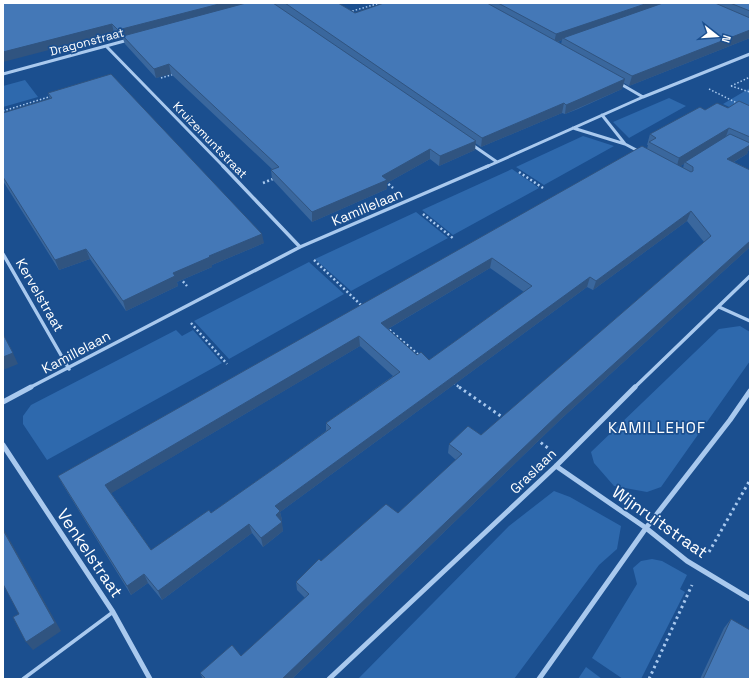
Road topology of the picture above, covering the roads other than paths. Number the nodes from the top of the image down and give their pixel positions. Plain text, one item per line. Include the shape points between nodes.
1 (129, 40) edge
2 (106, 46) junction
3 (750, 54) edge
4 (3, 74) edge
5 (616, 81) edge
6 (644, 97) junction
7 (602, 115) junction
8 (573, 128) junction
9 (467, 141) edge
10 (626, 144) junction
11 (644, 154) edge
12 (497, 162) junction
13 (300, 248) junction
14 (3, 254) edge
15 (750, 276) edge
16 (719, 307) junction
17 (750, 321) edge
18 (69, 368) junction
19 (750, 391) edge
20 (3, 402) edge
21 (3, 445) edge
22 (556, 466) junction
23 (646, 528) junction
24 (750, 599) edge
25 (113, 612) junction
26 (23, 679) edge
27 (150, 679) edge
28 (329, 679) edge
29 (539, 679) edge

1 - 2 street, Dragonstraat
2 - 4 street, Dragonstraat
2 - 13 street, Kruizemuntstraat
3 - 6 street, Kamillelaan
5 - 6 street
6 - 7 street, Kamillelaan
7 - 8 street, Kamillelaan
7 - 10 street
8 - 10 street
8 - 12 street, Kamillelaan
9 - 12 street
10 - 11 street
12 - 13 street, Kamillelaan
13 - 18 street, Kamillelaan
14 - 18 street, Kervelstraat
15 - 16 street, Graslaan
16 - 17 street
16 - 22 street, Graslaan
18 - 20 street, Kamillelaan
19 - 23 street
21 - 25 street, Venkelstraat
22 - 23 street, Wijnruitstraat
22 - 28 street, Graslaan
23 - 24 street, Wijnruitstraat via 687,561
23 - 29 street
25 - 26 lane
25 - 27 street, Venkelstraat

